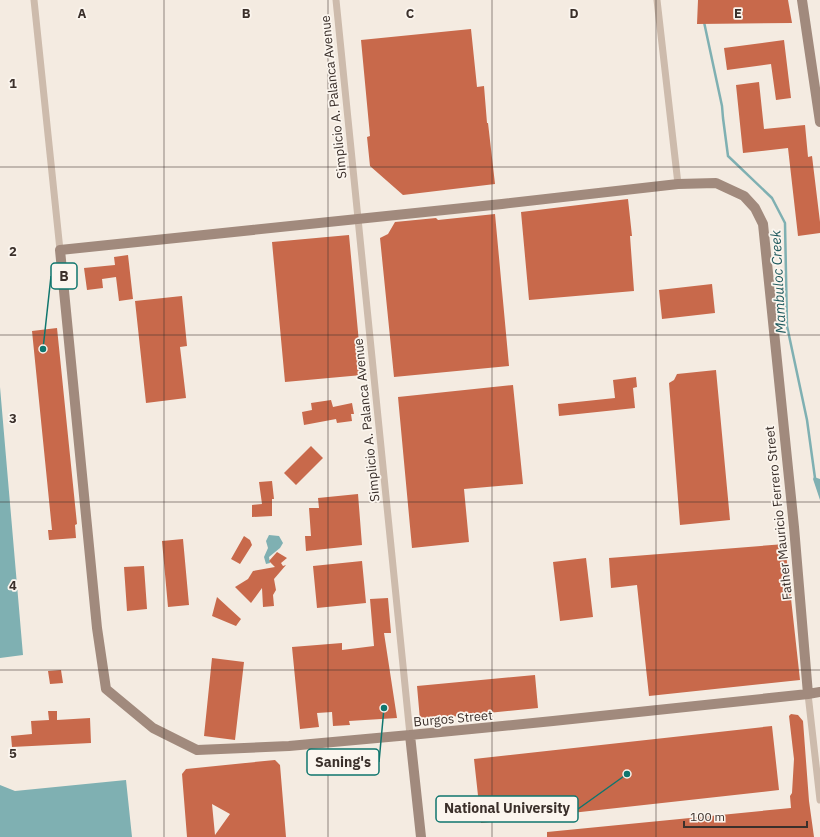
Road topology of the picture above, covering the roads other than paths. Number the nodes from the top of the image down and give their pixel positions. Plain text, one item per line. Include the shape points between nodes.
1 (34, 0) edge
2 (336, 0) edge
3 (657, 0) edge
4 (802, 0) edge
5 (820, 122) edge
6 (678, 184) junction
7 (359, 218) junction
8 (60, 250) junction
9 (820, 692) edge
10 (808, 694) junction
11 (410, 735) junction
12 (820, 800) edge
13 (421, 837) edge

1 - 8 street
2 - 7 street, Simplicio A. Palanca Avenue
3 - 6 street
4 - 5 street
6 - 7 street
6 - 10 street, Father Mauricio Ferrero Street via 716,183 744,196 755,208 763,224
7 - 8 street
7 - 11 street, Simplicio A. Palanca Avenue
8 - 11 street, Burgos Street via 97,628 106,689 153,728 197,750 289,746
9 - 10 street, Burgos Street
10 - 11 street, Burgos Street
10 - 12 street, Father Mauricio Ferrero Street
11 - 13 street, Simplicio A. Palanca Avenue

